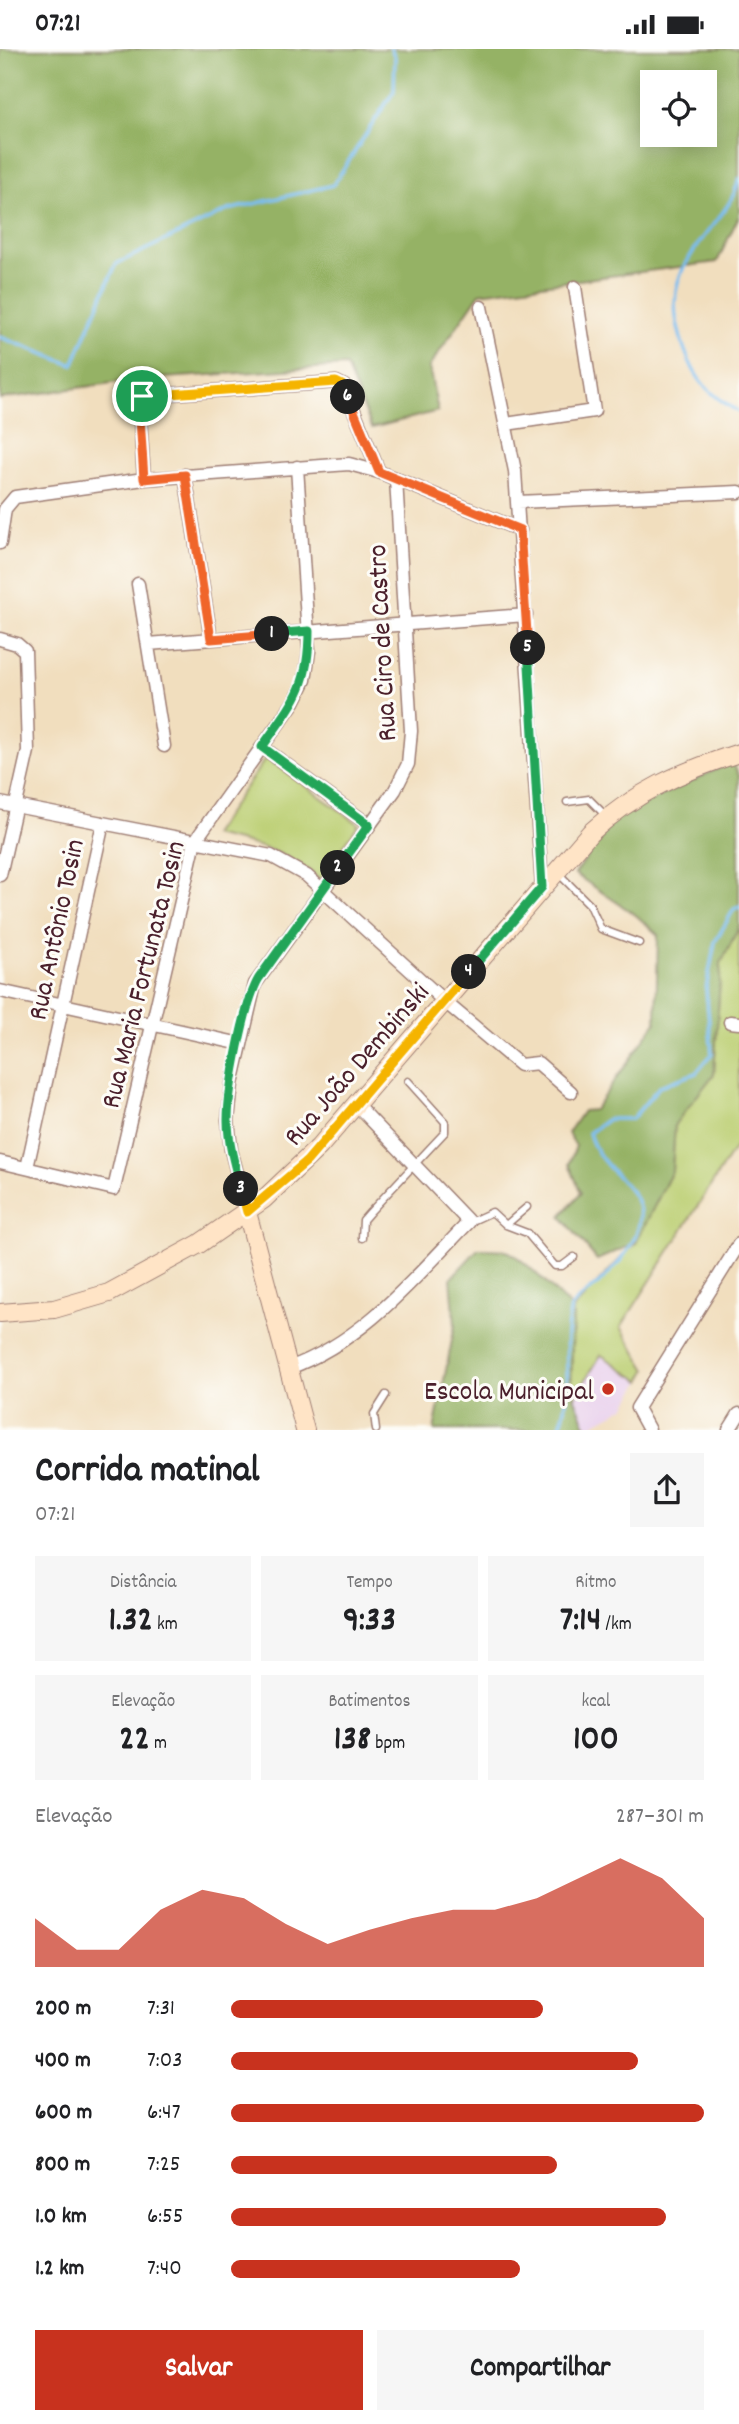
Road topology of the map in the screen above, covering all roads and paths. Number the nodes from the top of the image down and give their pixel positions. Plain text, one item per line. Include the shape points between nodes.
1 (575, 287) dead end
2 (481, 307) dead end
3 (506, 424) junction
4 (297, 467) junction
5 (379, 472) junction
6 (185, 475) junction
7 (144, 479) junction
8 (396, 479) junction
9 (739, 492) edge
10 (518, 502) junction
11 (520, 530) junction
12 (0, 543) edge
13 (138, 584) dead end
14 (526, 615) junction
15 (405, 624) junction
16 (309, 631) junction
17 (0, 639) edge
18 (211, 639) junction
19 (148, 644) junction
20 (164, 746) dead end
21 (262, 747) junction
22 (739, 753) edge
23 (567, 801) dead end
24 (0, 803) edge
25 (16, 806) junction
26 (607, 818) junction
27 (103, 823) junction
28 (369, 825) junction
29 (195, 841) junction
30 (556, 871) junction
31 (0, 875) edge
32 (542, 887) junction
33 (322, 890) junction
34 (639, 943) dead end
35 (0, 991) edge
36 (444, 1001) junction
37 (63, 1005) junction
38 (152, 1025) junction
39 (240, 1044) junction
40 (408, 1080) dead end
41 (571, 1092) dead end
42 (356, 1104) junction
43 (0, 1162) edge
44 (414, 1164) junction
45 (26, 1168) junction
46 (527, 1207) dead end
47 (247, 1212) junction
48 (469, 1222) junction
49 (506, 1225) junction
50 (362, 1238) dead end
51 (737, 1252) edge
52 (574, 1257) dead end
53 (0, 1313) edge
54 (289, 1369) junction
55 (386, 1395) dead end
56 (739, 1414) edge
57 (305, 1430) edge
58 (376, 1430) edge
59 (649, 1430) edge
60 (729, 1430) edge

1 - 3 street via 594,411
2 - 3 street
3 - 10 street
4 - 5 street via 349,464
4 - 6 street
4 - 16 street, Rua Maria Fortunata Tosin
5 - 7 street via 344,386 336,382 142,396
5 - 8 street
6 - 7 street
6 - 18 street
7 - 12 street via 10,500
8 - 11 street
8 - 15 street, Rua Ciro de Castro
9 - 10 street
10 - 11 street
11 - 14 street
13 - 19 street
14 - 15 street
14 - 32 street
15 - 16 street
15 - 28 street, Rua Ciro de Castro via 411,731 408,764
16 - 18 street
16 - 21 street, Rua Maria Fortunata Tosin via 305,680
17 - 25 street via 22,647 26,656 29,737
18 - 19 street
19 - 20 street
21 - 28 street
21 - 29 street, Rua Maria Fortunata Tosin
22 - 26 main road, Rua João Dembinski via 677,774
23 - 26 lane via 589,799
24 - 25 street
25 - 27 street
25 - 31 street
26 - 30 main road, Rua João Dembinski
27 - 29 street
27 - 37 street, Rua Antônio Tosin
28 - 33 street, Rua Ciro de Castro
29 - 33 street via 271,856 297,869
29 - 38 street, Rua Maria Fortunata Tosin
30 - 32 main road, Rua João Dembinski
30 - 34 lane via 590,905 601,929
32 - 36 main road, Rua João Dembinski
33 - 36 street
33 - 39 street, Rua Ciro de Castro via 255,984
35 - 37 street
36 - 41 street via 520,1065 538,1063
36 - 42 main road, Rua João Dembinski
37 - 38 street
37 - 45 street, Rua Antônio Tosin
38 - 39 street
38 - 45 street, Rua Maria Fortunata Tosin via 114,1189
39 - 47 street, Rua Ciro de Castro via 228,1120
40 - 44 lane via 445,1127
42 - 44 street
42 - 47 main road, Rua João Dembinski via 300,1167
43 - 45 street
44 - 48 street
44 - 50 lane via 363,1220
46 - 49 lane
47 - 53 main road, Rua João Dembinski via 109,1293 54,1309
47 - 54 main road
48 - 49 lane via 492,1212
48 - 54 street via 355,1335
49 - 52 lane via 527,1233 555,1266
51 - 59 street via 637,1408
54 - 57 main road
55 - 58 lane via 374,1414
56 - 60 street

